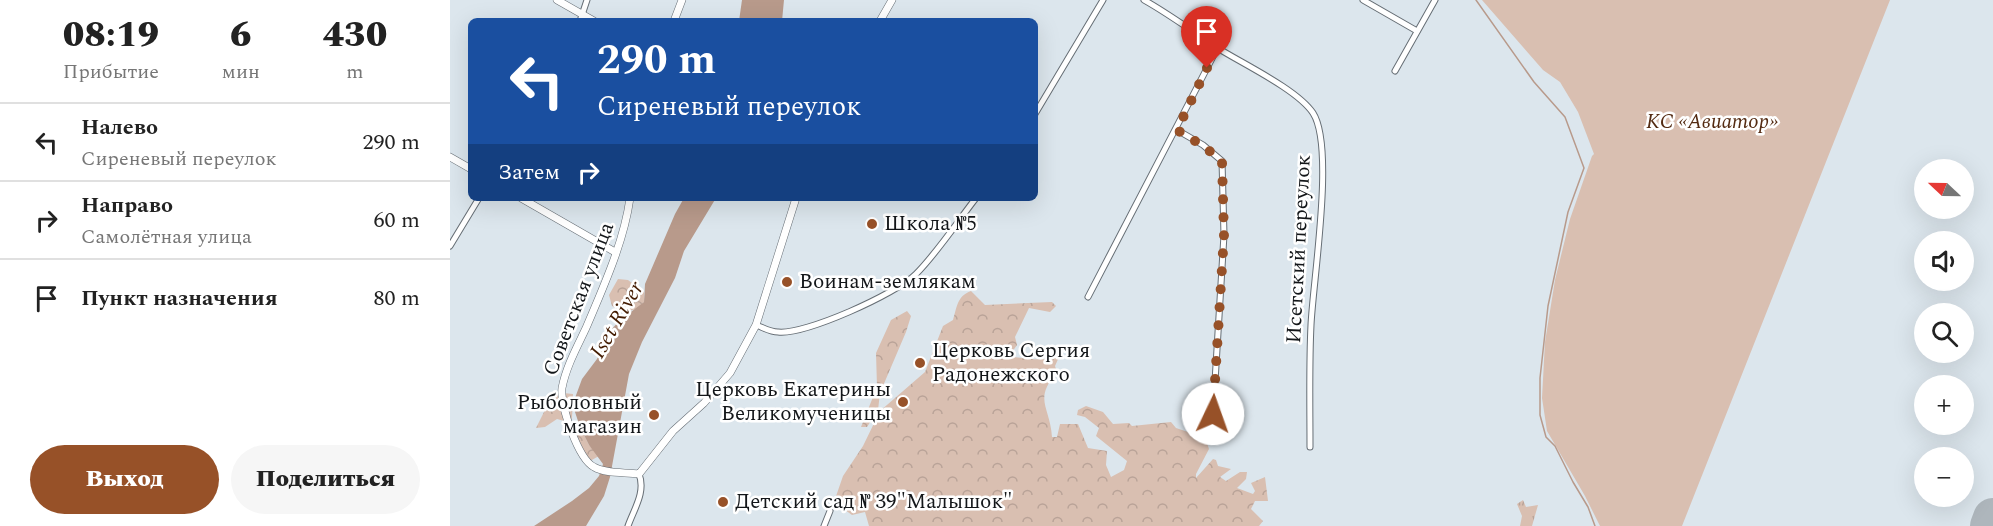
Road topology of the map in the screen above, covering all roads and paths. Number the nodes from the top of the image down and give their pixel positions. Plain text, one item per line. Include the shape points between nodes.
1 (557, 0) edge
2 (587, 0) edge
3 (682, 0) edge
4 (892, 0) edge
5 (1103, 0) edge
6 (1144, 0) edge
7 (1363, 0) edge
8 (1435, 0) edge
9 (581, 18) edge
10 (675, 18) edge
11 (882, 18) edge
12 (1417, 31) junction
13 (1218, 47) junction
14 (1395, 71) dead end
15 (1038, 109) edge
16 (1177, 130) junction
17 (450, 157) edge
18 (468, 167) edge
19 (477, 201) edge
20 (526, 201) edge
21 (630, 201) edge
22 (795, 201) edge
23 (974, 201) edge
24 (450, 246) edge
25 (615, 252) junction
26 (1088, 297) dead end
27 (756, 325) junction
28 (1213, 414) dead end
29 (1310, 447) dead end
30 (639, 474) junction
31 (830, 511) dead end
32 (628, 526) edge
33 (824, 526) edge

1 - 9 street
2 - 9 street
3 - 10 street
4 - 11 street
5 - 15 street
6 - 13 street, Исетский переулок
7 - 12 street
8 - 12 street
12 - 14 street
13 - 16 street
13 - 29 street, Исетский переулок via 1308,106 1319,128 1322,195 1311,324
16 - 26 street
16 - 28 street via 1222,161 1224,235
17 - 18 street
19 - 24 street
20 - 25 street
21 - 25 street, Советская улица via 626,225
22 - 27 street
23 - 27 street via 915,274 887,294 834,319 795,330 778,333
25 - 30 street, Советская улица via 562,392 571,431 592,467
27 - 30 street via 721,385 673,430
30 - 32 street via 641,491
31 - 33 street

